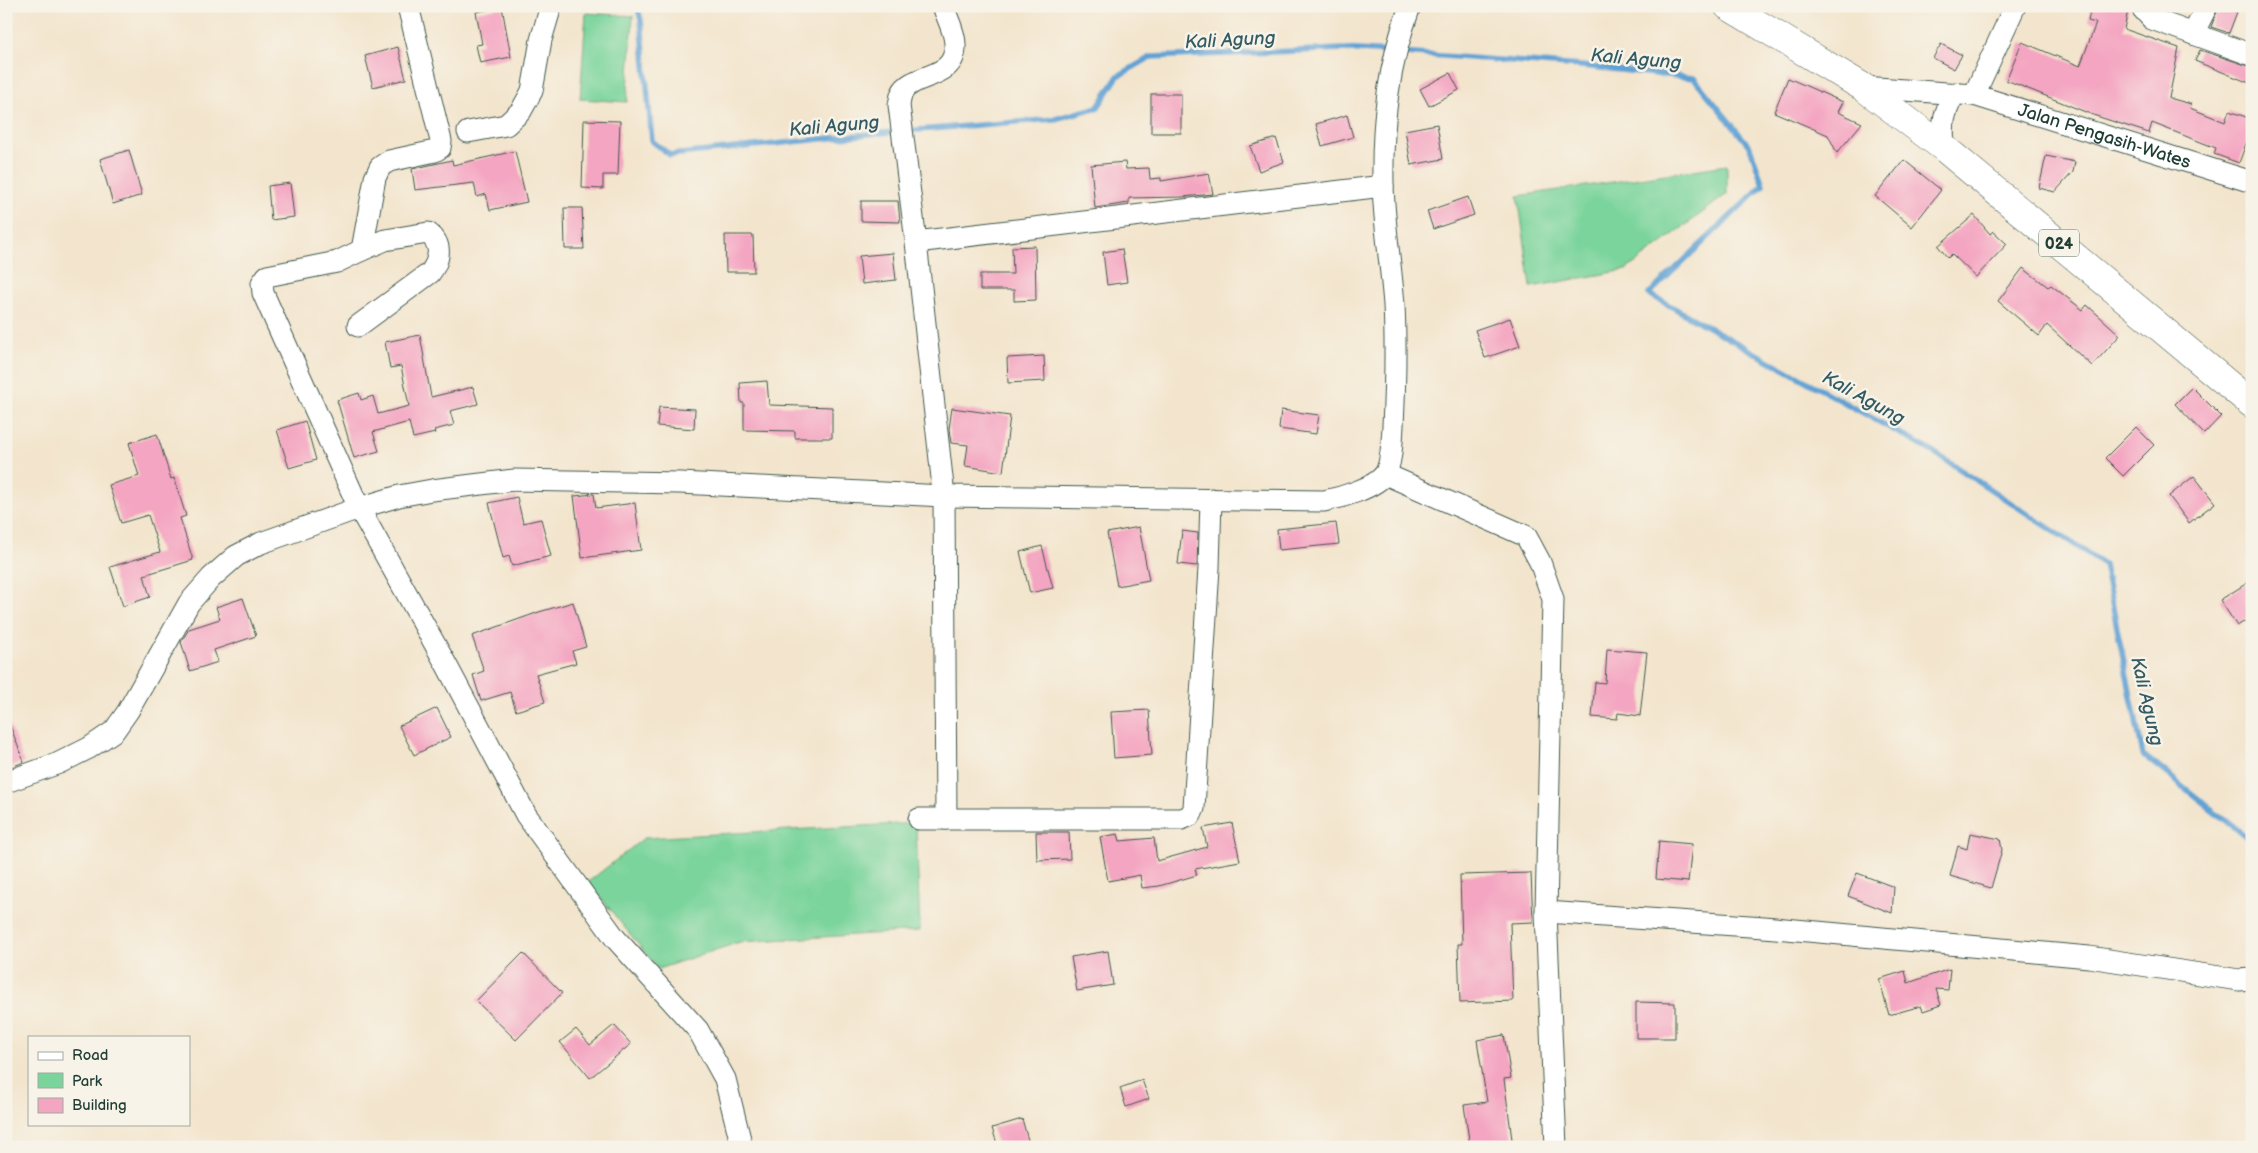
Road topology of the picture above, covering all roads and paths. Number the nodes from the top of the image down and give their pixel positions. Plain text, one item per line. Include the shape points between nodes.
1 (408, 6) edge
2 (551, 6) edge
3 (943, 6) edge
4 (1410, 6) edge
5 (1728, 6) edge
6 (2015, 6) edge
7 (2143, 6) edge
8 (2207, 6) edge
9 (2193, 34) junction
10 (2252, 55) edge
11 (1863, 87) junction
12 (1965, 94) junction
13 (468, 132) dead end
14 (1944, 148) junction
15 (2252, 182) edge
16 (1383, 186) junction
17 (916, 242) junction
18 (362, 250) junction
19 (358, 326) dead end
20 (2252, 404) edge
21 (1385, 474) junction
22 (944, 496) junction
23 (1210, 500) junction
24 (359, 508) junction
25 (6, 782) edge
26 (919, 819) dead end
27 (946, 819) junction
28 (1546, 912) junction
29 (2252, 979) edge
30 (742, 1147) edge
31 (1556, 1147) edge

1 - 18 street via 441,141 440,148 388,161 380,167 375,178
2 - 13 street via 532,92 521,111 506,124
3 - 17 street via 955,43 953,59 942,70 908,86 902,92 899,105
4 - 16 street via 1388,84
5 - 11 main road, 024
6 - 12 street
7 - 9 street via 2152,19
8 - 9 street
9 - 10 street
11 - 12 street, Jalan Pengasih-Wates
11 - 14 main road, 024
12 - 14 street via 1946,110
12 - 15 street, Jalan Pengasih-Wates
14 - 20 main road, 024
16 - 17 street
16 - 21 street via 1394,306 1395,396 1391,452
17 - 22 street
18 - 19 street via 385,240 428,233 438,245 438,263 430,273
18 - 24 street via 337,262 267,276 262,283 263,294
21 - 23 street via 1366,488 1343,498 1324,501
21 - 28 street via 1526,536 1540,562 1553,599
22 - 23 street
22 - 24 street via 680,483 514,480 432,490
22 - 27 street
23 - 27 street via 1209,568 1191,815 1182,819
24 - 25 street via 261,543 236,556 189,603 114,731 89,748
24 - 30 street via 526,815 615,938 698,1030 724,1079
26 - 27 street
28 - 29 street via 1764,927 2089,957 2239,980
28 - 31 street

